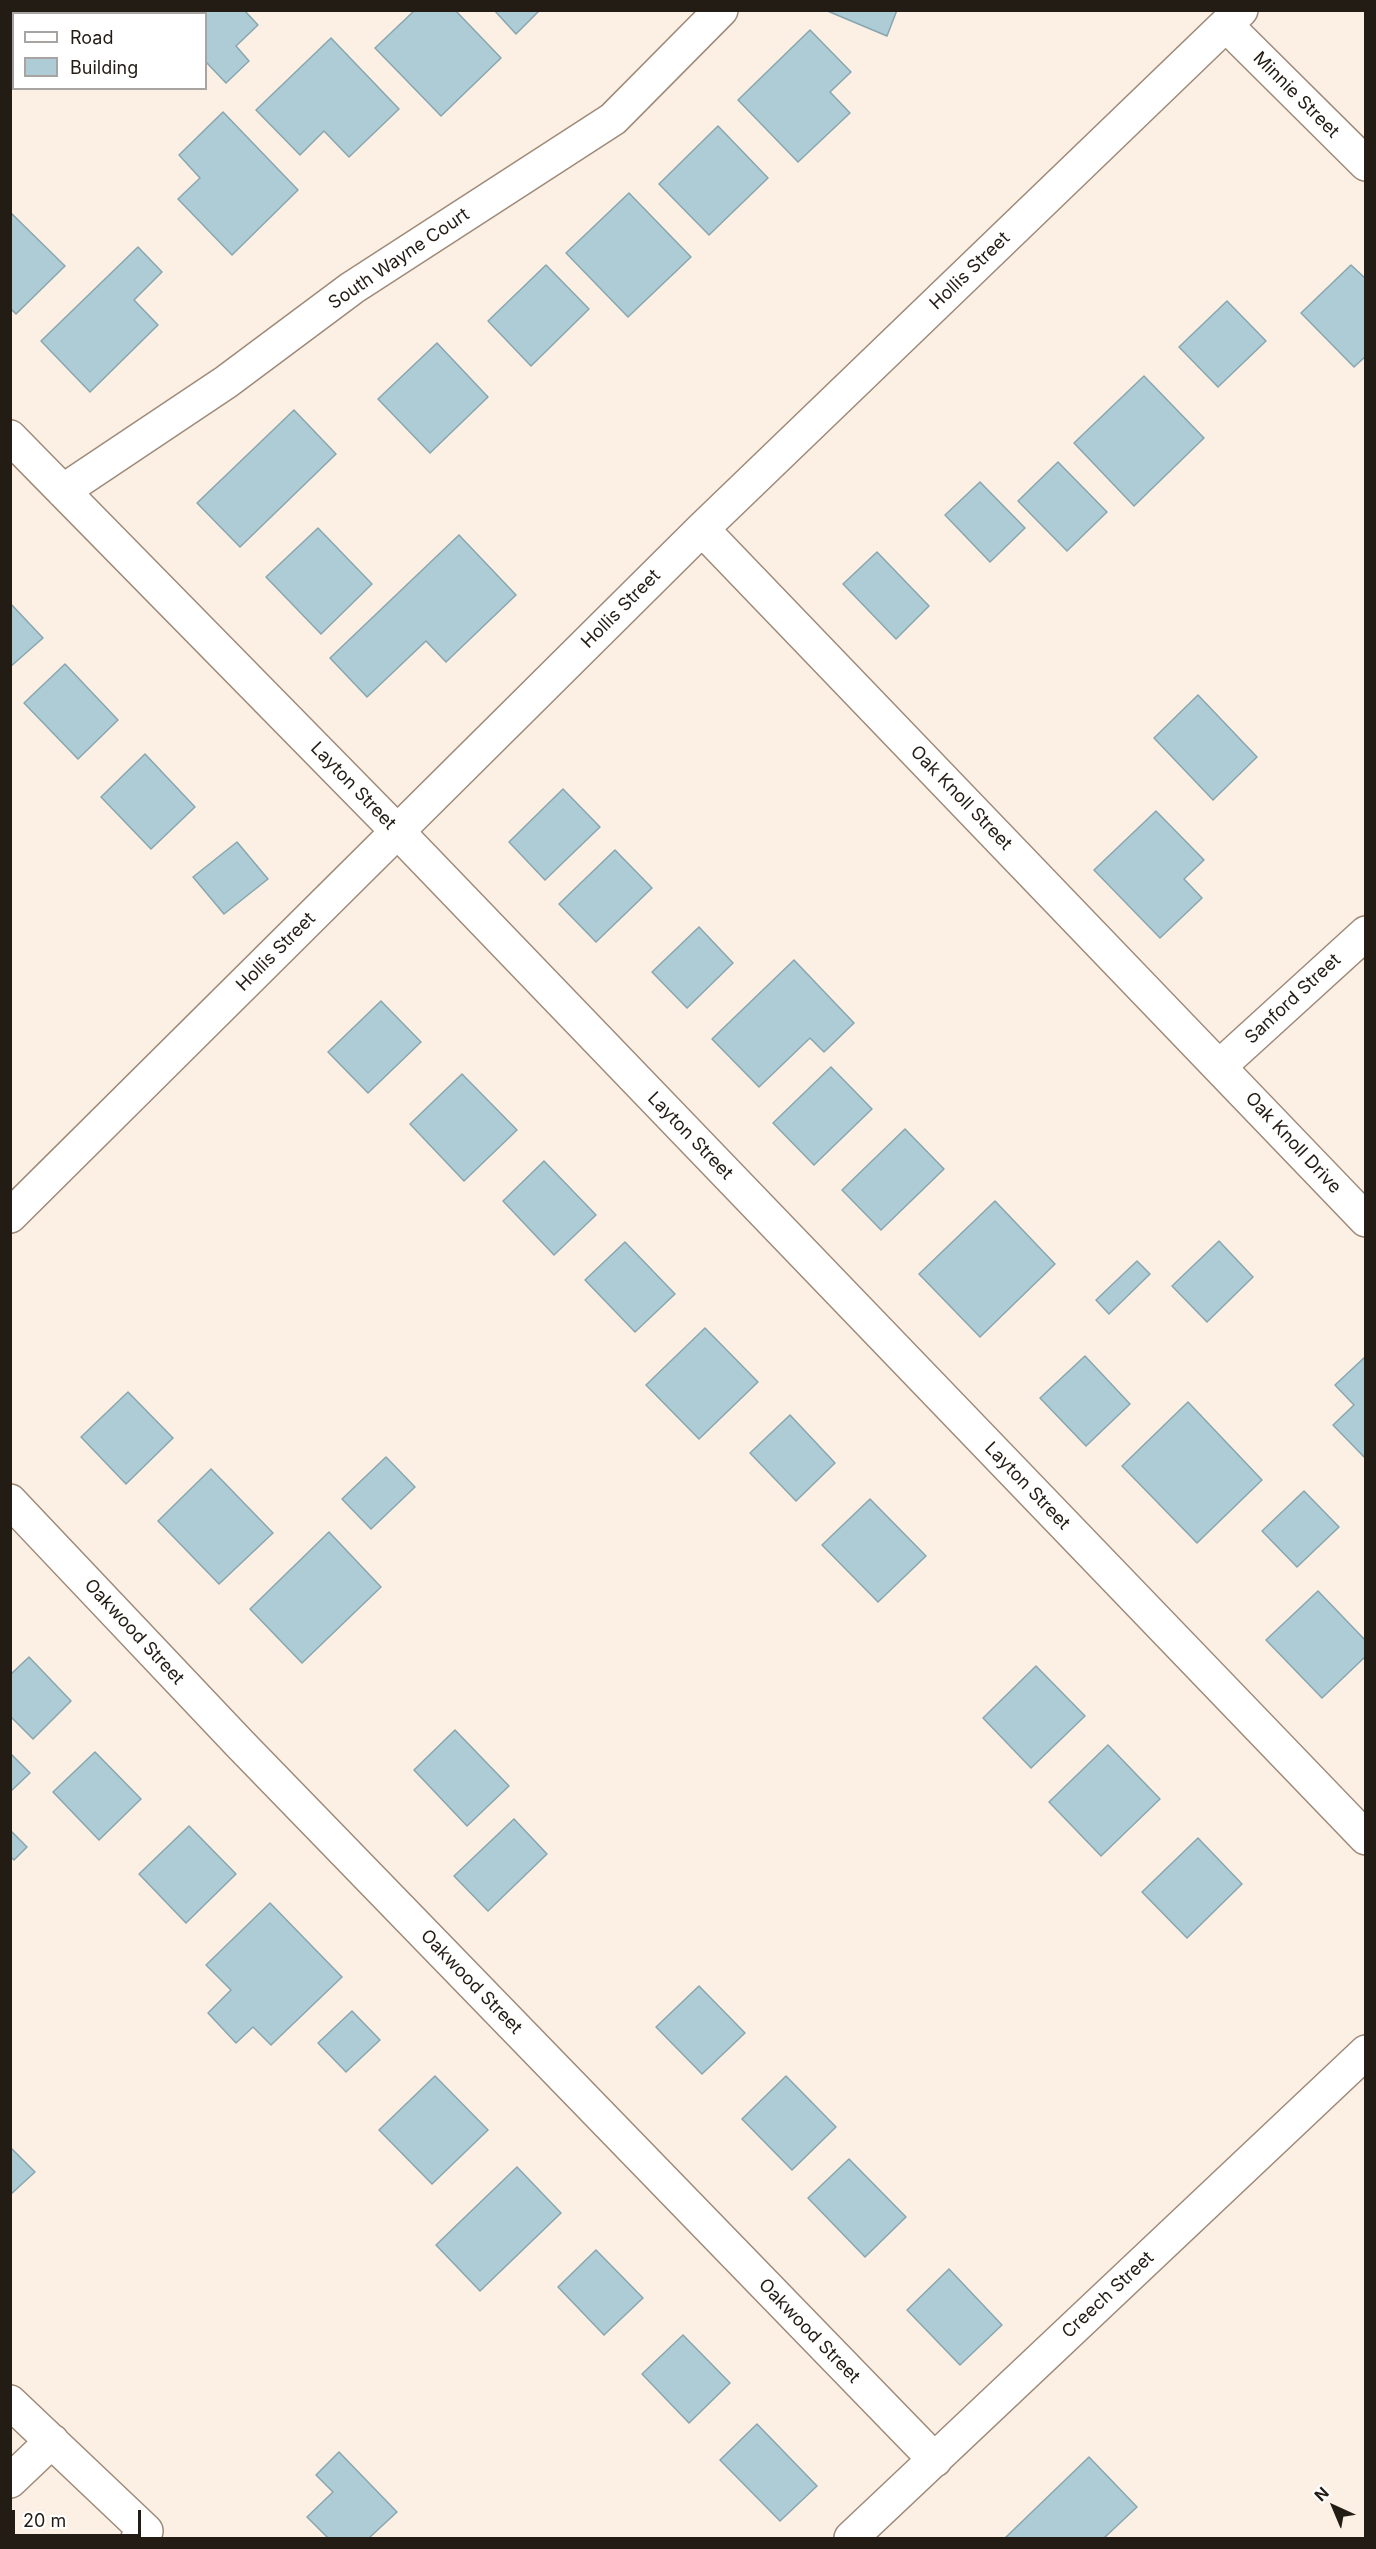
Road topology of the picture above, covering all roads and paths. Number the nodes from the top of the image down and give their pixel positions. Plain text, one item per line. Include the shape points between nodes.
1 (721, 10) edge
2 (1233, 18) edge
3 (1365, 164) edge
4 (10, 437) edge
5 (63, 491) junction
6 (702, 529) junction
7 (397, 831) junction
8 (1365, 933) edge
9 (1220, 1066) junction
10 (10, 1216) edge
11 (1365, 1220) edge
12 (10, 1501) edge
13 (1365, 1838) edge
14 (1365, 2052) edge
15 (10, 2402) edge
16 (52, 2441) junction
17 (934, 2460) junction
18 (10, 2481) edge
19 (146, 2536) edge
20 (851, 2538) edge

1 - 5 street, South Wayne Court via 614,118 351,288 226,382
2 - 3 street, Minnie Street
2 - 6 street, Hollis Street
4 - 5 street, Layton Street
5 - 7 street, Layton Street
6 - 7 street, Hollis Street
6 - 9 street, Oak Knoll Street
7 - 10 street, Hollis Street
7 - 13 street, Layton Street
8 - 9 street, Sanford Street
9 - 11 street, Oak Knoll Drive
12 - 17 street, Oakwood Street
14 - 17 street, Creech Street
15 - 16 street
16 - 18 street
16 - 19 street
17 - 20 street, Creech Street

